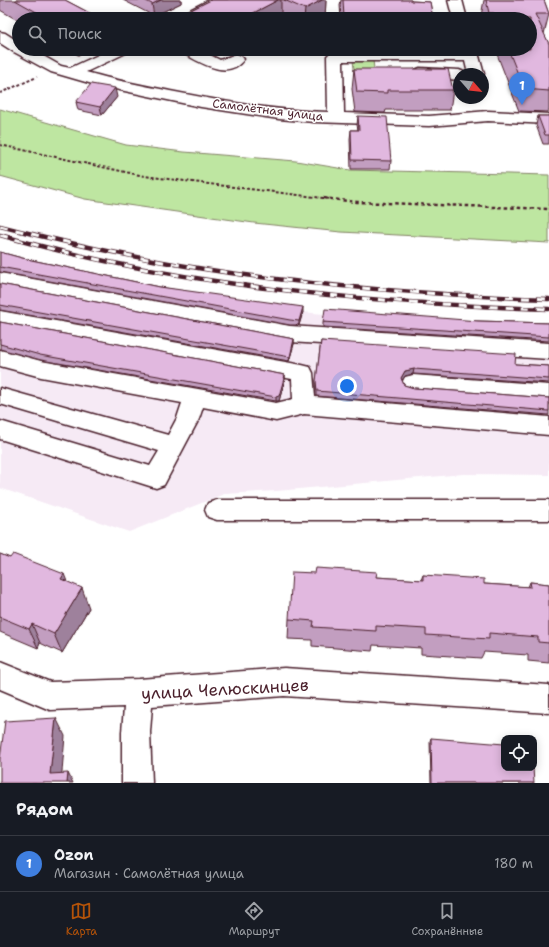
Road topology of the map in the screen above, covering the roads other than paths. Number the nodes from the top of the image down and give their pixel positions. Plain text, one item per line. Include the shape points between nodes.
1 (455, 0) edge
2 (221, 7) edge
3 (196, 12) edge
4 (458, 12) edge
5 (0, 36) edge
6 (12, 47) edge
7 (31, 56) edge
8 (104, 56) edge
9 (200, 56) edge
10 (335, 56) edge
11 (471, 56) edge
12 (236, 59) dead end
13 (390, 68) edge
14 (474, 68) edge
15 (64, 71) junction
16 (453, 75) edge
17 (336, 118) junction
18 (549, 119) edge
19 (0, 280) edge
20 (0, 318) edge
21 (549, 351) edge
22 (0, 358) edge
23 (413, 382) dead end
24 (549, 393) edge
25 (0, 396) edge
26 (195, 397) junction
27 (304, 405) junction
28 (549, 426) edge
29 (0, 430) edge
30 (174, 446) junction
31 (217, 510) dead end
32 (549, 510) edge
33 (0, 676) edge
34 (139, 693) junction
35 (549, 699) edge
36 (137, 783) edge

1 - 4 street
2 - 3 street via 206,7
5 - 6 street, Самолётная улица
7 - 15 street, Самолётная улица
8 - 15 street
9 - 12 street via 218,65
10 - 17 street
11 - 14 street
13 - 16 street via 410,68 424,74
15 - 17 street, Самолётная улица via 116,85 201,102 279,114
17 - 18 street, Самолётная улица via 429,121 486,110
19 - 21 street via 290,334
20 - 27 street via 302,373
22 - 26 street via 41,369
23 - 24 street
25 - 30 street
26 - 27 street via 276,412
26 - 30 street via 188,419
27 - 28 street
29 - 30 street via 156,478
31 - 32 street
33 - 34 street, улица Челюскинцев via 50,696
34 - 35 street, улица Челюскинцев via 284,682
34 - 36 street via 136,732

